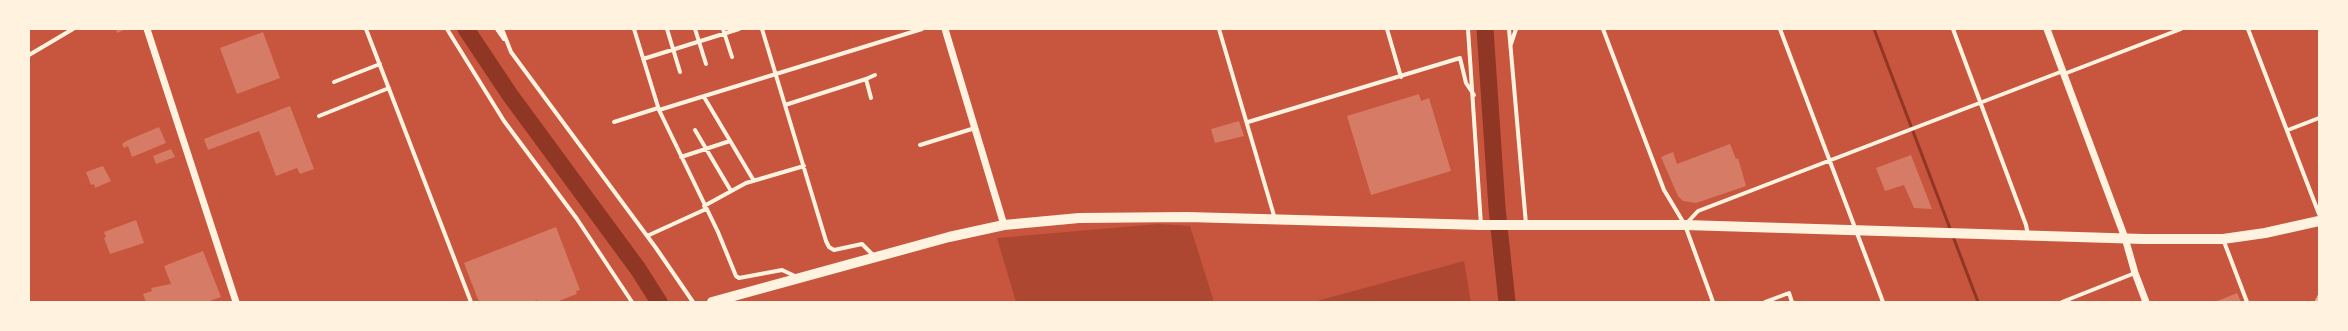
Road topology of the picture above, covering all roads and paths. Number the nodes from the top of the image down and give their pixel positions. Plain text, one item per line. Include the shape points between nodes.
1 (73, 29) edge
2 (147, 29) edge
3 (366, 29) edge
4 (447, 29) edge
5 (497, 29) edge
6 (502, 29) edge
7 (634, 29) edge
8 (666, 29) edge
9 (695, 29) edge
10 (739, 29) edge
11 (762, 29) edge
12 (922, 29) edge
13 (945, 29) edge
14 (1219, 29) edge
15 (1387, 29) edge
16 (1468, 29) edge
17 (1510, 29) edge
18 (1516, 29) edge
19 (1603, 29) edge
20 (1780, 29) edge
21 (1953, 29) edge
22 (2047, 29) edge
23 (2180, 29) edge
24 (2248, 29) edge
25 (724, 31) edge
26 (698, 42) junction
27 (506, 43) junction
28 (1511, 44) junction
29 (673, 49) junction
30 (29, 56) edge
31 (732, 57) dead end
32 (643, 58) junction
33 (380, 64) junction
34 (706, 64) dead end
35 (680, 72) dead end
36 (2064, 72) junction
37 (776, 75) junction
38 (875, 75) dead end
39 (1401, 77) junction
40 (866, 79) junction
41 (334, 82) dead end
42 (389, 88) junction
43 (1474, 94) junction
44 (704, 97) junction
45 (871, 98) dead end
46 (1981, 104) junction
47 (785, 105) junction
48 (659, 109) junction
49 (318, 116) dead end
50 (2319, 118) edge
51 (614, 122) dead end
52 (1248, 122) junction
53 (975, 128) junction
54 (696, 130) dead end
55 (2288, 130) junction
56 (730, 141) junction
57 (920, 145) dead end
58 (706, 149) junction
59 (681, 157) junction
60 (1830, 161) junction
61 (804, 166) junction
62 (754, 181) junction
63 (730, 191) junction
64 (705, 208) junction
65 (2319, 214) edge
66 (1275, 220) junction
67 (2319, 221) edge
68 (1526, 224) junction
69 (1004, 225) junction
70 (1484, 225) junction
71 (1685, 225) junction
72 (1856, 231) junction
73 (647, 236) junction
74 (2028, 236) junction
75 (2125, 238) junction
76 (2223, 238) junction
77 (874, 256) junction
78 (2135, 273) junction
79 (797, 278) junction
80 (236, 302) edge
81 (472, 302) edge
82 (632, 302) edge
83 (693, 302) edge
84 (712, 302) edge
85 (1713, 302) edge
86 (1765, 302) edge
87 (1792, 302) edge
88 (1883, 302) edge
89 (2062, 302) edge
90 (2146, 302) edge
91 (2247, 302) edge

1 - 30 street
2 - 80 street
3 - 33 street
4 - 82 street via 504,121 577,219
5 - 27 street
6 - 27 street
7 - 32 street
8 - 29 street
9 - 26 street
10 - 25 street
11 - 37 street
12 - 37 street
13 - 53 street
14 - 52 street
15 - 39 street
16 - 43 street
17 - 28 street
18 - 28 street
19 - 71 street via 1664,190
20 - 60 street
21 - 46 street
22 - 36 street
23 - 36 street
24 - 55 street
25 - 26 street
25 - 31 street
26 - 29 street
26 - 34 street
27 - 73 street
28 - 68 street
29 - 32 street
29 - 35 street
32 - 48 street
33 - 41 street
33 - 42 street
36 - 46 street
36 - 75 street
37 - 44 street
37 - 47 street
38 - 40 street
39 - 43 street via 1460,58 1466,83
39 - 52 street
40 - 45 street
40 - 47 street
42 - 49 street
42 - 81 street
43 - 70 street
44 - 48 street
44 - 56 street
46 - 60 street
46 - 74 street via 2026,224
47 - 61 street
48 - 51 street
48 - 59 street
50 - 55 street
52 - 66 street
53 - 57 street
53 - 69 street
54 - 58 street
55 - 65 street
56 - 58 street
56 - 62 street
58 - 59 street
58 - 63 street
59 - 64 street
60 - 71 street via 1698,211
60 - 72 street
61 - 62 street
61 - 77 street via 829,247 840,249 862,244
62 - 63 street
63 - 64 street
64 - 73 street
64 - 79 street via 736,276 739,278 782,270
66 - 69 highway via 1118,217
66 - 70 highway
67 - 76 highway via 2265,234
68 - 70 highway
68 - 71 highway
69 - 77 highway
71 - 72 highway
71 - 85 street
72 - 74 highway
72 - 88 street
73 - 83 street
74 - 75 highway
75 - 76 highway
75 - 78 street
76 - 91 street
77 - 79 highway
78 - 89 street
78 - 90 street
79 - 84 highway
86 - 87 street via 1788,293

